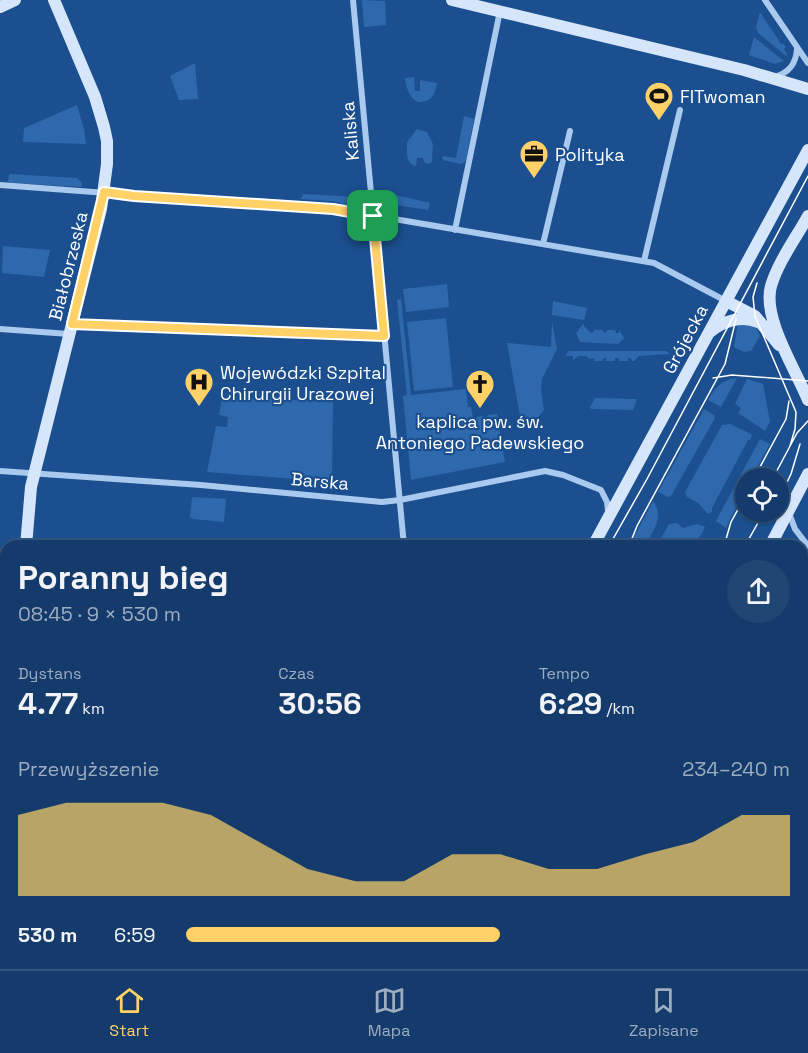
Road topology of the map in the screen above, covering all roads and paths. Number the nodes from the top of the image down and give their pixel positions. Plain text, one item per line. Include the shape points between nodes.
1 (15, 0) edge
2 (54, 0) edge
3 (353, 0) edge
4 (452, 0) edge
5 (765, 0) edge
6 (0, 7) edge
7 (500, 11) junction
8 (797, 49) junction
9 (808, 63) edge
10 (770, 78) junction
11 (808, 89) edge
12 (680, 110) dead end
13 (570, 131) dead end
14 (808, 150) edge
15 (0, 185) edge
16 (104, 192) junction
17 (373, 216) junction
18 (808, 216) edge
19 (455, 230) junction
20 (543, 244) junction
21 (645, 261) junction
22 (726, 301) junction
23 (0, 329) edge
24 (71, 329) junction
25 (766, 329) junction
26 (708, 334) junction
27 (384, 336) junction
28 (786, 353) junction
29 (796, 374) junction
30 (808, 385) edge
31 (808, 400) edge
32 (0, 471) edge
33 (35, 473) junction
34 (808, 474) edge
35 (400, 500) junction
36 (789, 510) joint
37 (608, 518) junction
38 (783, 522) edge
39 (26, 540) edge
40 (403, 540) edge
41 (596, 540) edge
42 (773, 540) edge
43 (803, 540) edge

1 - 6 main road
2 - 16 main road, Białobrzeska via 104,127
3 - 17 street, Kaliska
4 - 7 main road
5 - 8 street
7 - 10 main road
7 - 19 street
8 - 9 street
8 - 10 street via 793,65
10 - 11 main road
12 - 21 street
13 - 20 street
14 - 22 main road, Grójecka
15 - 16 street
16 - 17 street via 333,209
16 - 24 main road, Białobrzeska
17 - 19 street
17 - 27 street, Kaliska
18 - 28 main road via 770,294 771,315
19 - 20 street
20 - 21 street
21 - 22 street
22 - 25 main road via 755,316
22 - 26 main road, Grójecka
23 - 24 street
24 - 27 street
24 - 33 main road, Białobrzeska
25 - 26 main road via 757,321 743,319 722,323
25 - 28 main road
26 - 37 main road, Grójecka
27 - 35 street, Kaliska
28 - 29 main road
29 - 30 main road
29 - 31 main road
32 - 33 street, Barska
33 - 35 street, Barska via 382,502
33 - 39 main road, Białobrzeska
34 - 36 main road
35 - 37 street, Barska via 545,471 601,490
35 - 40 street, Kaliska
36 - 43 street
37 - 41 main road, Grójecka
38 - 42 main road

